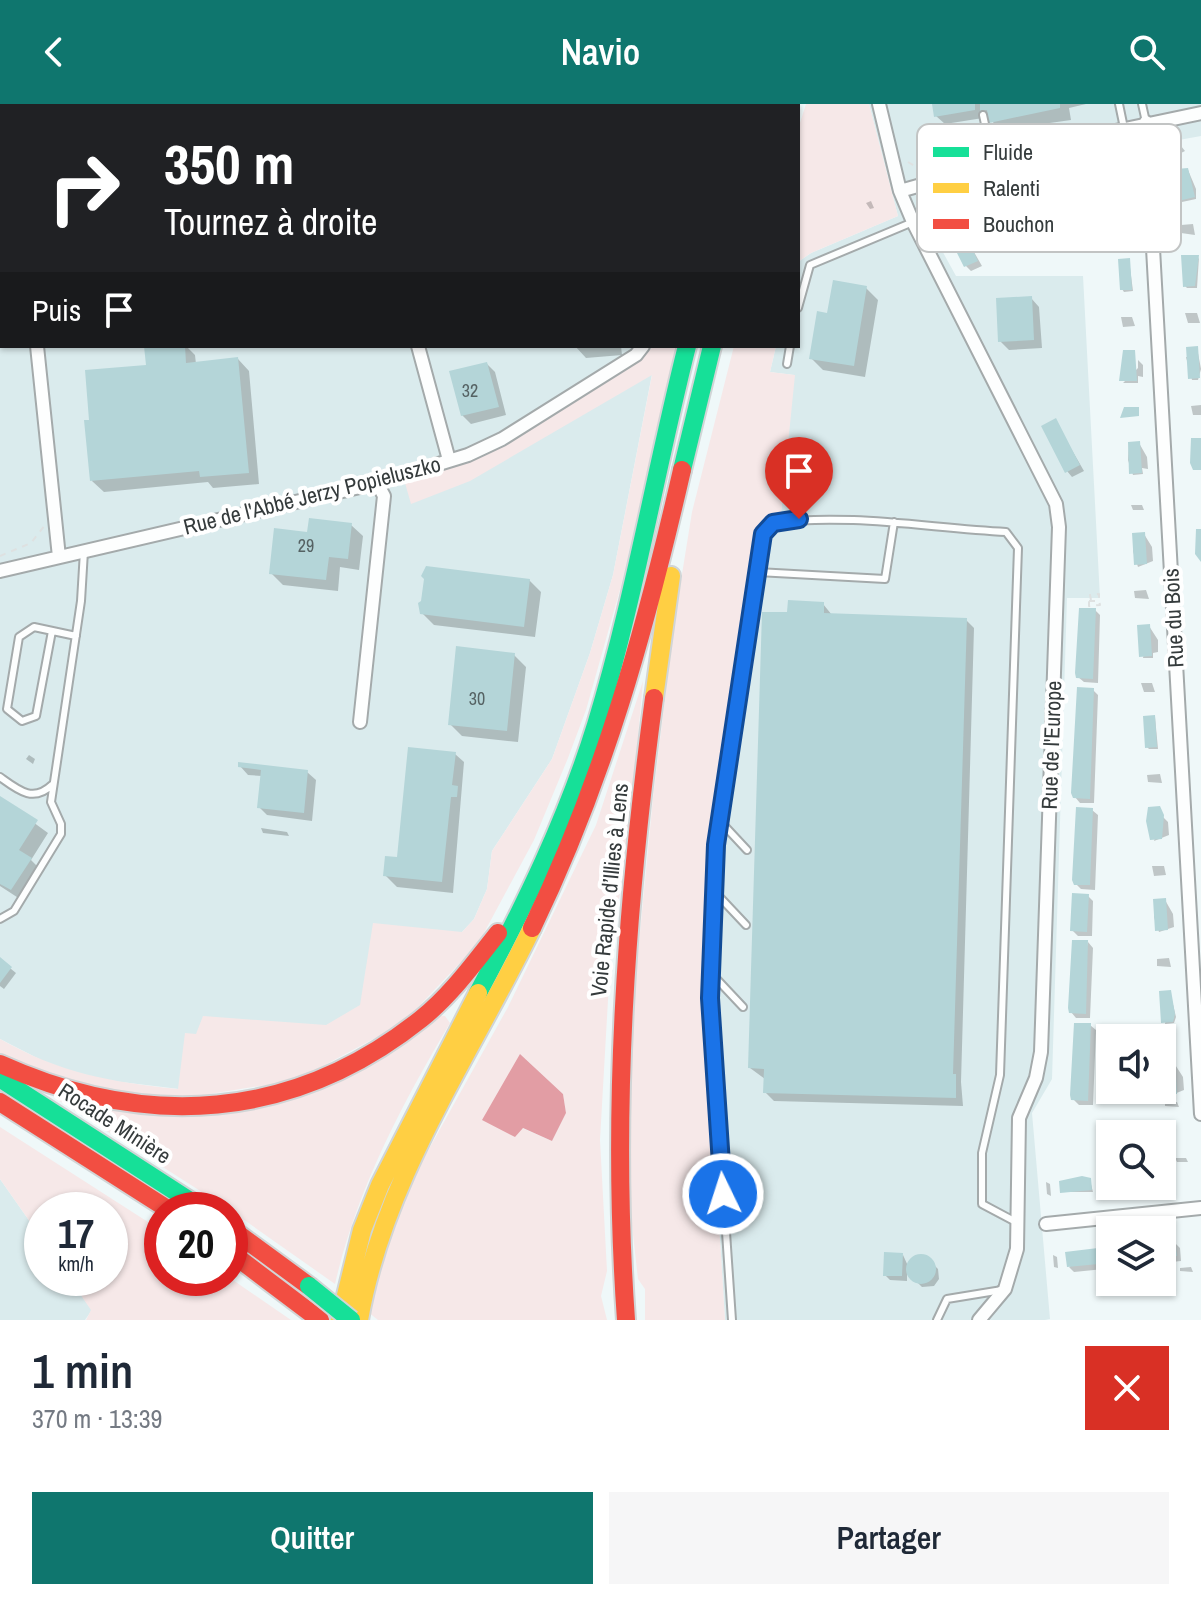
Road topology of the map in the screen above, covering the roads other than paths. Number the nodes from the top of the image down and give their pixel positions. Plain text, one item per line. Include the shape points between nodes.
1 (879, 104) edge
2 (1119, 104) edge
3 (1142, 104) edge
4 (1201, 113) edge
5 (983, 115) dead end
6 (1146, 122) junction
7 (985, 124) edge
8 (1124, 124) edge
9 (1139, 124) edge
10 (917, 187) edge
11 (900, 191) junction
12 (913, 222) junction
13 (917, 230) edge
14 (928, 252) edge
15 (1153, 252) edge
16 (800, 301) edge
17 (37, 348) edge
18 (419, 348) edge
19 (641, 348) edge
20 (687, 348) edge
21 (712, 348) edge
22 (790, 348) edge
23 (787, 364) dead end
24 (449, 460) junction
25 (683, 467) junction
26 (377, 483) junction
27 (894, 522) junction
28 (84, 551) junction
29 (59, 557) junction
30 (0, 571) edge
31 (756, 572) junction
32 (52, 631) junction
33 (76, 636) junction
34 (360, 722) dead end
35 (0, 777) edge
36 (52, 785) junction
37 (719, 820) junction
38 (747, 850) dead end
39 (714, 891) junction
40 (528, 898) junction
41 (0, 919) edge
42 (746, 925) dead end
43 (711, 973) junction
44 (743, 1007) dead end
45 (0, 1064) edge
46 (0, 1078) edge
47 (0, 1102) edge
48 (1201, 1114) edge
49 (176, 1192) edge
50 (144, 1194) edge
51 (1201, 1208) edge
52 (1016, 1222) junction
53 (1046, 1224) dead end
54 (248, 1241) edge
55 (248, 1265) edge
56 (1005, 1289) junction
57 (320, 1320) edge
58 (340, 1320) edge
59 (351, 1320) edge
60 (359, 1320) edge
61 (626, 1320) edge
62 (732, 1320) edge
63 (937, 1320) edge
64 (979, 1320) edge

1 - 11 street, Rue de l'Europe
2 - 8 lane
3 - 6 lane
4 - 6 street
5 - 7 lane
6 - 9 street
10 - 11 street
11 - 12 street, Rue de l'Europe
12 - 13 street, Rue de l'Europe
12 - 16 lane via 810,265
14 - 52 street, Rue de l'Europe via 1056,504 1059,527 1041,1052 1019,1118
15 - 48 street, Rue du Bois
17 - 29 street
18 - 24 street
19 - 24 street, Rue de l'Abbé Jerzy Popieluszko via 502,439
20 - 40 highway via 596,728
21 - 25 highway
22 - 23 lane
24 - 26 street, Rue de l'Abbé Jerzy Popieluszko
25 - 60 highway via 612,742 530,933 410,1161 376,1251
25 - 61 highway, Voie Rapide d’Illies à Lens via 685,500 652,715 616,1065
26 - 28 street, Rue de l'Abbé Jerzy Popieluszko
26 - 34 street via 384,496
27 - 31 lane via 773,523 763,534
27 - 31 lane via 885,579
27 - 52 lane via 1006,532 1018,548 1000,1075 982,1153 982,1204
28 - 29 street, Rue de l'Abbé Jerzy Popieluszko
28 - 33 lane
29 - 30 street, Rue de l'Abbé Jerzy Popieluszko
31 - 37 lane
32 - 32 lane via 34,627 19,637 7,709 22,721 36,716
32 - 33 lane
33 - 36 lane
35 - 36 lane via 27,795 38,795
36 - 41 lane via 51,802 61,834 14,911
37 - 38 lane
37 - 39 lane
39 - 42 lane
39 - 43 lane
40 - 45 highway via 422,1019 355,1064 285,1090 186,1108 133,1106 59,1090
40 - 58 highway via 380,1185 362,1230
43 - 44 lane
43 - 62 lane
46 - 49 highway, Rocade Minière
47 - 50 highway, Rocade Minière
51 - 53 street
52 - 56 street, Rue de l'Europe via 1017,1249
54 - 59 highway, bridge
55 - 57 highway
56 - 63 lane via 947,1299
56 - 64 street, Rue de l'Europe

